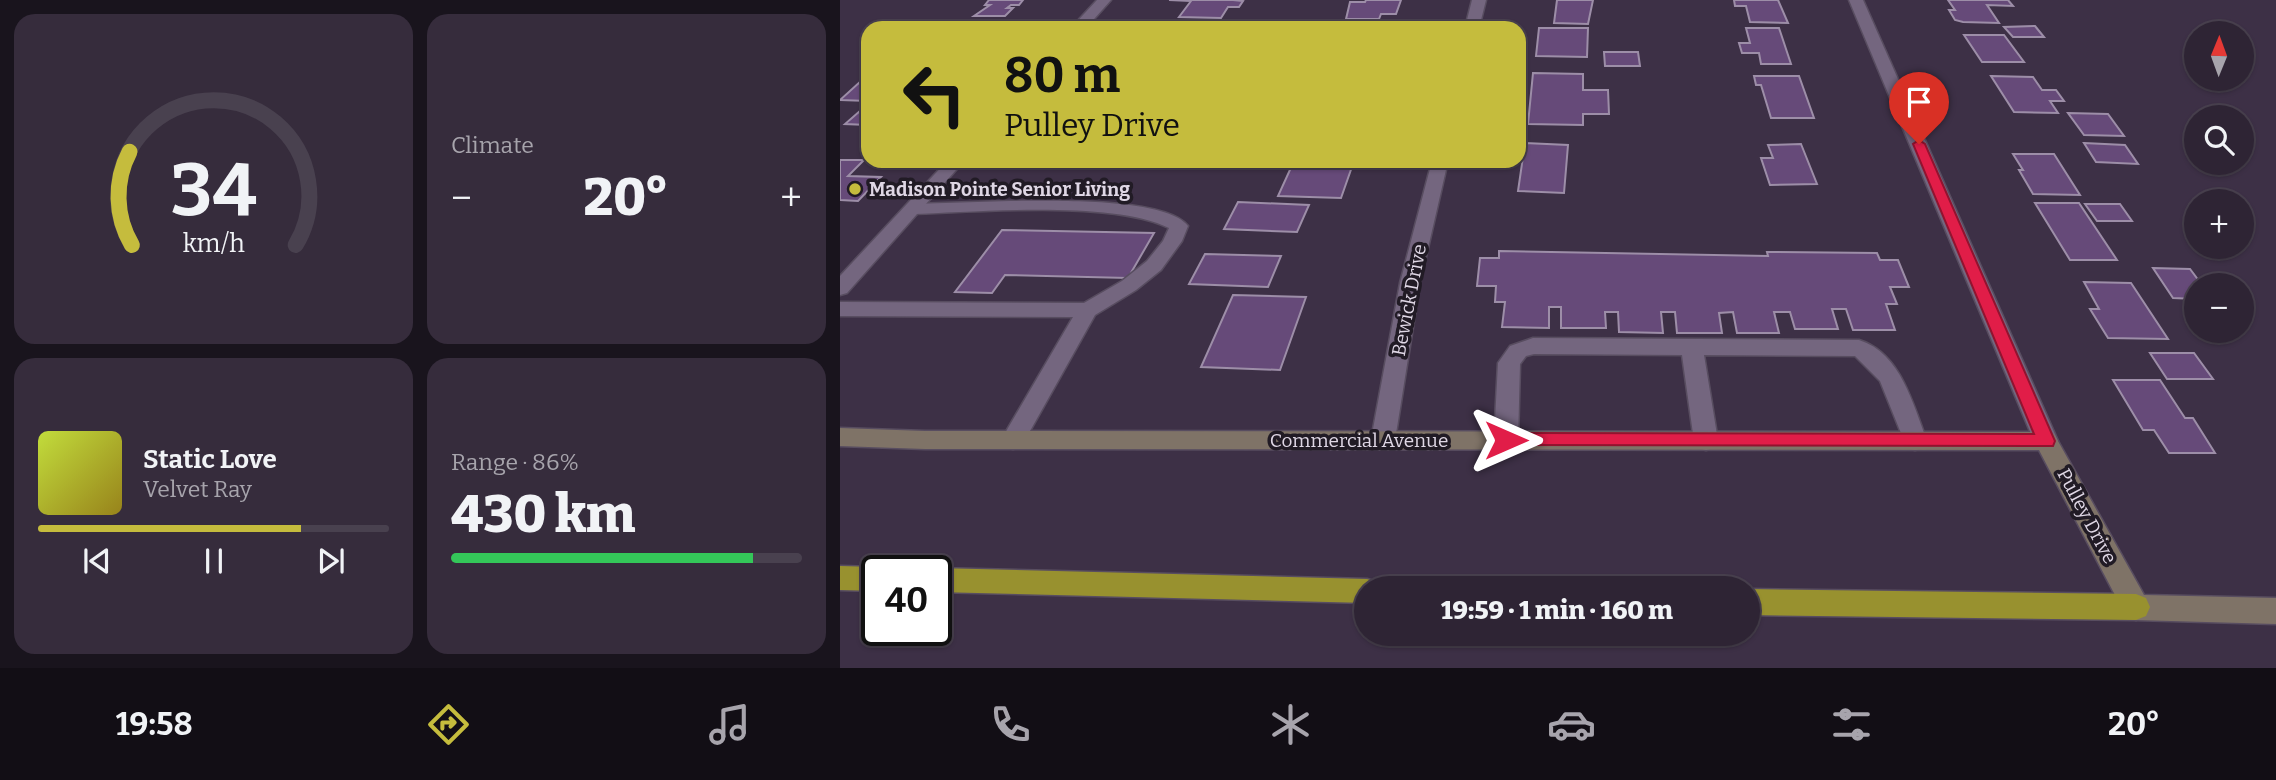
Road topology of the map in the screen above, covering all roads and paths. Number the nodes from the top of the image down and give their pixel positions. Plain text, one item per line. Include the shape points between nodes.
1 (1104, 0) edge
2 (1479, 0) edge
3 (1856, 0) edge
4 (1084, 21) edge
5 (1474, 21) edge
6 (950, 168) edge
7 (1438, 168) edge
8 (912, 209) junction
9 (840, 288) edge
10 (840, 309) edge
11 (1087, 310) junction
12 (1692, 347) junction
13 (840, 437) edge
14 (1013, 440) junction
15 (1383, 440) junction
16 (1506, 440) junction
17 (1706, 441) junction
18 (1915, 441) junction
19 (2046, 441) junction
20 (840, 578) edge
21 (861, 579) edge
22 (952, 580) edge
23 (1354, 591) edge
24 (1760, 602) edge
25 (2136, 607) junction
26 (2276, 611) edge

1 - 4 street
2 - 5 street
3 - 19 street, Pulley Drive
6 - 8 street
7 - 15 street, Bewick Drive via 1410,283
8 - 9 street
8 - 11 street via 1087,207 1144,213 1171,219 1179,226 1174,244 1153,268
10 - 11 street
11 - 14 street
12 - 16 street via 1533,346 1518,351 1509,363
12 - 17 street
12 - 18 street via 1859,348 1887,370
13 - 14 street, Commercial Avenue
14 - 15 street, Commercial Avenue
15 - 16 street, Commercial Avenue
16 - 17 street, Commercial Avenue
17 - 18 street, Commercial Avenue
18 - 19 street, Commercial Avenue
19 - 25 street, Pulley Drive
20 - 21 highway
22 - 23 highway
24 - 25 highway
25 - 26 street

